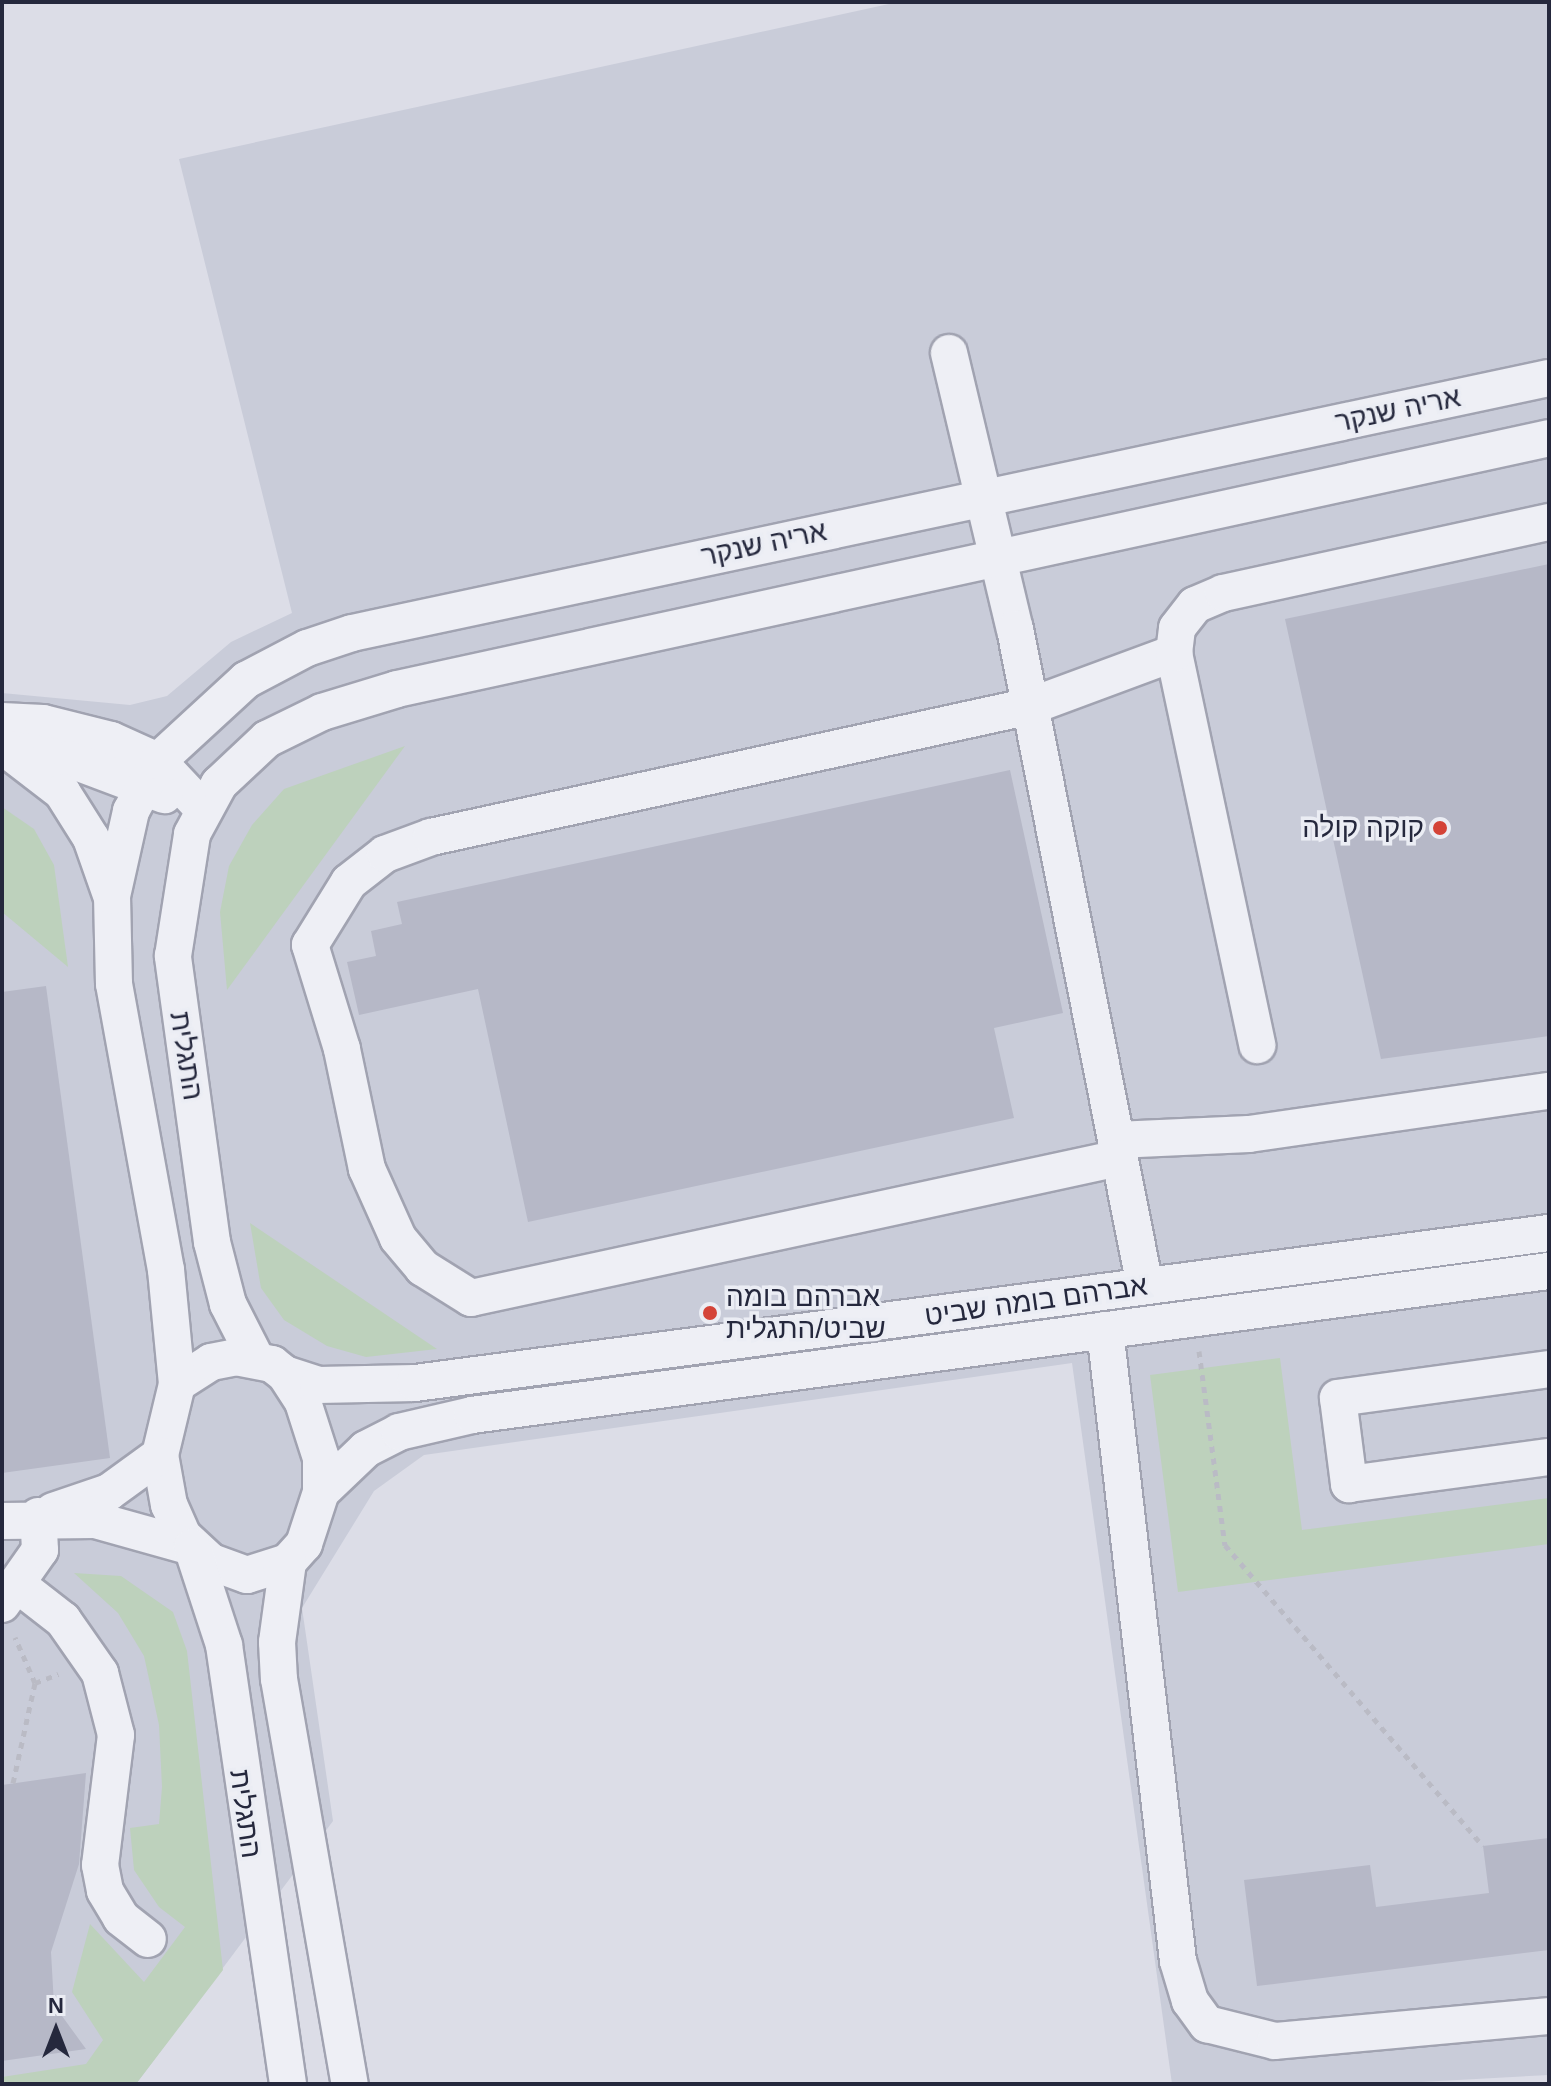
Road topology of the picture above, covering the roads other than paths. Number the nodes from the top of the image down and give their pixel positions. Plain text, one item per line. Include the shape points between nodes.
1 (949, 353) dead end
2 (1549, 378) edge
3 (1549, 438) edge
4 (987, 496) junction
5 (1549, 522) edge
6 (999, 557) junction
7 (1174, 653) junction
8 (1031, 706) junction
9 (3, 739) edge
10 (240, 759) joint
11 (151, 775) junction
12 (203, 809) junction
13 (112, 896) junction
14 (1257, 1045) dead end
15 (1549, 1091) edge
16 (1118, 1149) junction
17 (1549, 1233) edge
18 (1549, 1271) edge
19 (1145, 1286) junction
20 (1105, 1330) junction
21 (270, 1366) junction
22 (1549, 1369) edge
23 (177, 1384) junction
24 (160, 1455) junction
25 (1549, 1457) edge
26 (321, 1492) junction
27 (38, 1516) junction
28 (2, 1521) edge
29 (192, 1547) junction
30 (288, 1562) junction
31 (11, 1607) edge
32 (148, 1939) dead end
33 (1549, 2016) edge
34 (288, 2084) edge
35 (350, 2084) edge

1 - 4 street
2 - 4 street, אריה שנקר
3 - 6 street, אריה שנקר
4 - 6 street
4 - 11 street, אריה שנקר via 352,633 296,652 246,680
5 - 7 street via 1223,593 1195,605 1177,628
6 - 8 street
6 - 10 street, אריה שנקר via 354,700 294,723
7 - 8 street
7 - 14 street
8 - 16 street
8 - 16 street via 431,837 385,854 349,882 310,945 342,1049 367,1169 398,1238 423,1268 471,1298
9 - 11 street via 79,730
9 - 13 street via 62,792 91,838
10 - 12 street, התגלית
11 - 12 street
11 - 13 street, אריה שנקר via 123,839
12 - 21 street, התגלית via 178,896 175,984 217,1265 235,1322
13 - 23 street, התגלית via 114,984 160,1236
15 - 16 street
16 - 19 street
17 - 19 street, אברהם בומה שביט
18 - 20 street, אברהם בומה שביט
19 - 21 street, אברהם בומה שביט via 415,1383 318,1385
20 - 26 street, אברהם בומה שביט via 434,1422 366,1449
20 - 33 street via 1178,1961 1190,2001 1207,2024 1275,2041
21 - 23 street via 211,1362
21 - 26 street via 313,1425
22 - 25 street via 1338,1398 1349,1484
23 - 24 street
24 - 27 street via 109,1492
24 - 29 street via 169,1505
26 - 30 street via 304,1544
27 - 28 street
27 - 29 street via 95,1520
27 - 31 street via 40,1550
29 - 30 street via 219,1566 247,1575
29 - 34 street, התגלית via 224,1645
30 - 35 street, התגלית via 277,1642 279,1679
31 - 32 street via 63,1620 100,1673 116,1735 100,1865 105,1891 121,1918

